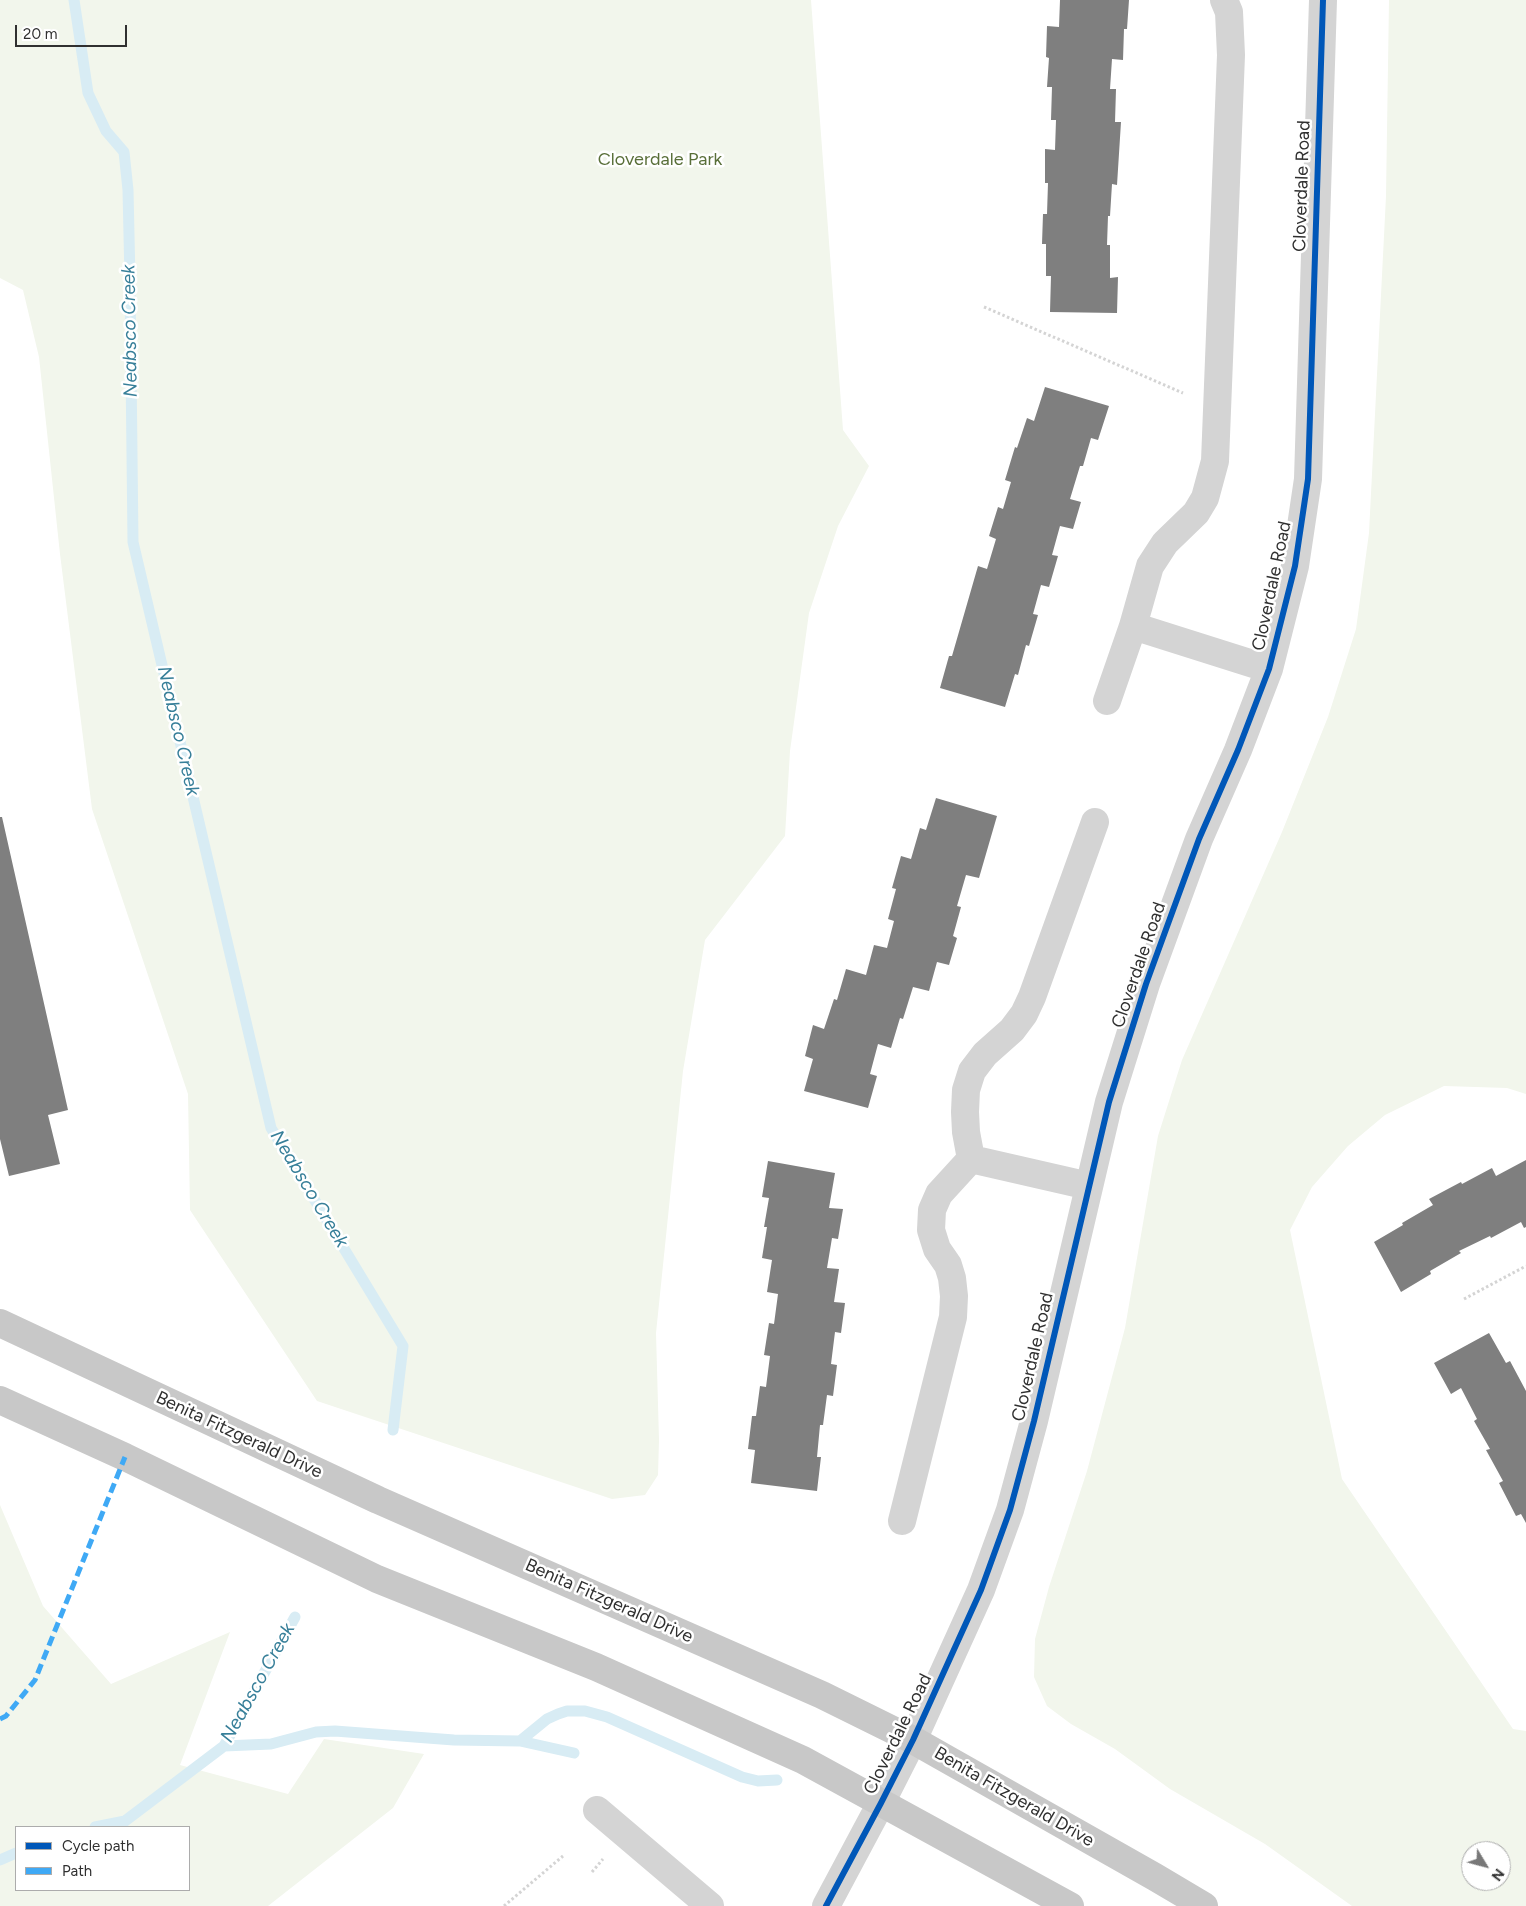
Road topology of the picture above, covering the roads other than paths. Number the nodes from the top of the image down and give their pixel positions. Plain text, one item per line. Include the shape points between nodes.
1 (1224, 0) edge
2 (1323, 0) edge
3 (1132, 626) junction
4 (1269, 668) junction
5 (1107, 702) dead end
6 (1096, 822) dead end
7 (971, 1159) junction
8 (1089, 1186) junction
9 (0, 1323) edge
10 (0, 1400) edge
11 (902, 1521) dead end
12 (913, 1740) junction
13 (882, 1803) junction
14 (597, 1810) dead end
15 (710, 1906) edge
16 (826, 1906) edge
17 (1070, 1906) edge
18 (1204, 1906) edge

1 - 3 street via 1229,12 1231,55 1215,461 1205,498 1196,513 1165,543 1150,566
2 - 4 street, Cloverdale Road via 1308,479 1295,566
3 - 4 street
3 - 5 street
4 - 8 street, Cloverdale Road via 1199,839 1146,984 1109,1102
6 - 7 street via 1024,1014 972,1071 966,1090 965,1112
7 - 8 street
7 - 11 street via 939,1194 932,1210 931,1230 952,1278 952,1317
8 - 12 street, Cloverdale Road via 1010,1510 981,1590
9 - 12 main road, Benita Fitzgerald Drive via 378,1500 822,1695
10 - 13 main road via 377,1579 596,1667 794,1756
12 - 13 street, Cloverdale Road
12 - 18 main road, Benita Fitzgerald Drive
13 - 16 street, Cloverdale Road
13 - 17 main road
14 - 15 street

